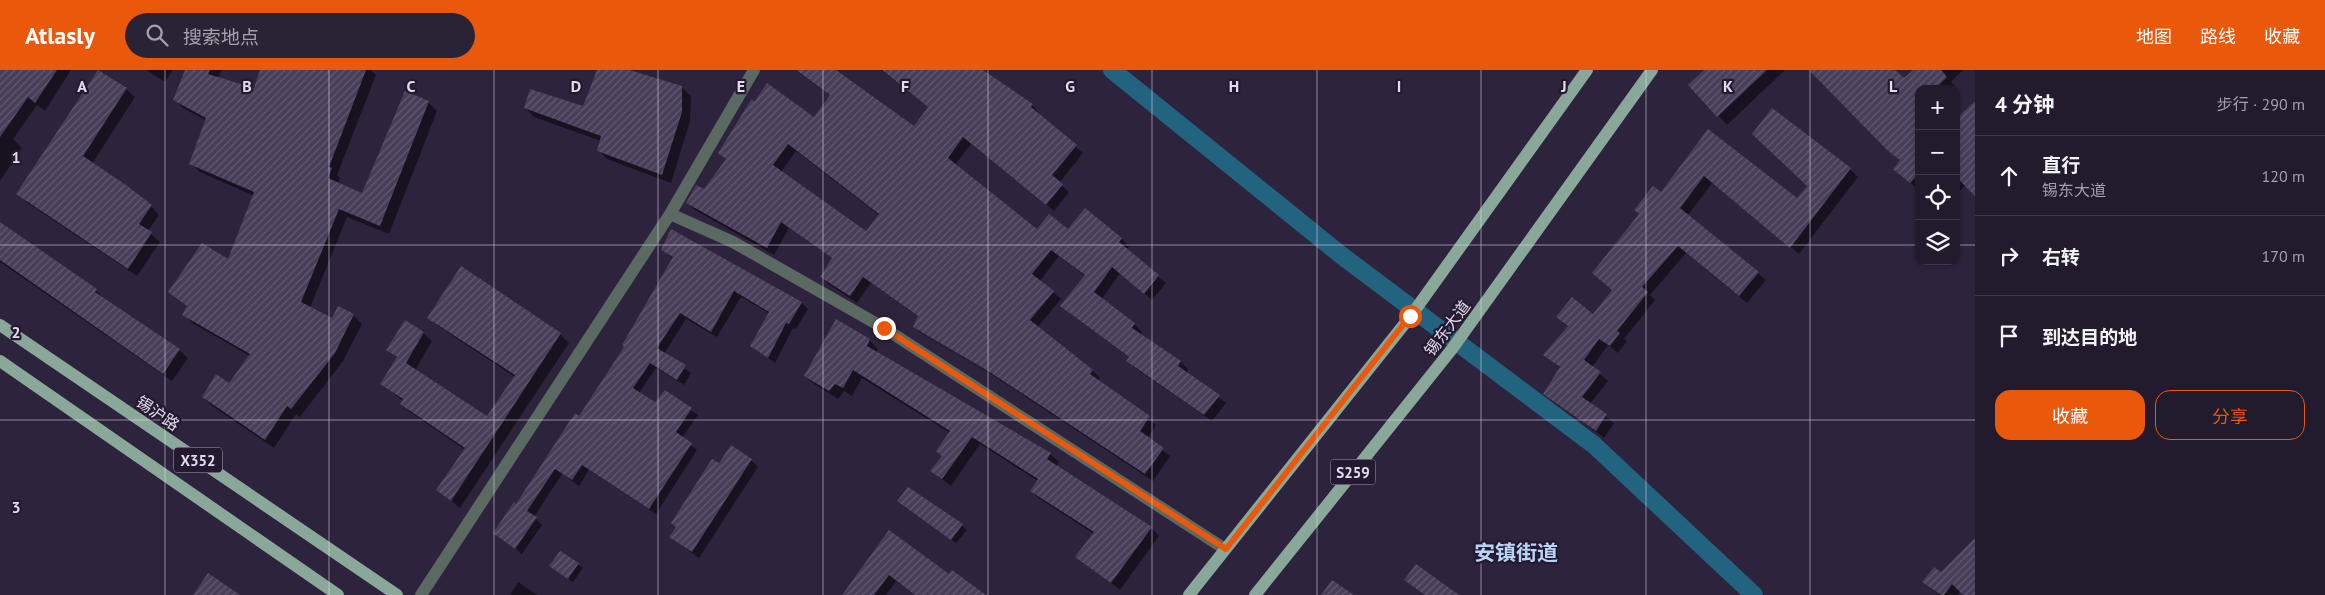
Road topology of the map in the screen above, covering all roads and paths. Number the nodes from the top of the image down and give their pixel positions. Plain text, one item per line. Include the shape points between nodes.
1 (754, 70) edge
2 (1587, 70) edge
3 (1652, 70) edge
4 (670, 214) junction
5 (0, 326) edge
6 (0, 361) edge
7 (1226, 549) junction
8 (338, 595) edge
9 (396, 595) edge
10 (421, 595) edge
11 (1189, 595) edge
12 (1255, 595) edge

1 - 4 street
2 - 7 main road via 1410,316
3 - 12 main road, 锡东大道 / S259 via 1452,349
4 - 7 street via 733,242 884,328
4 - 10 street
5 - 9 main road, 锡沪路 / X352
6 - 8 main road, X352
7 - 11 main road

